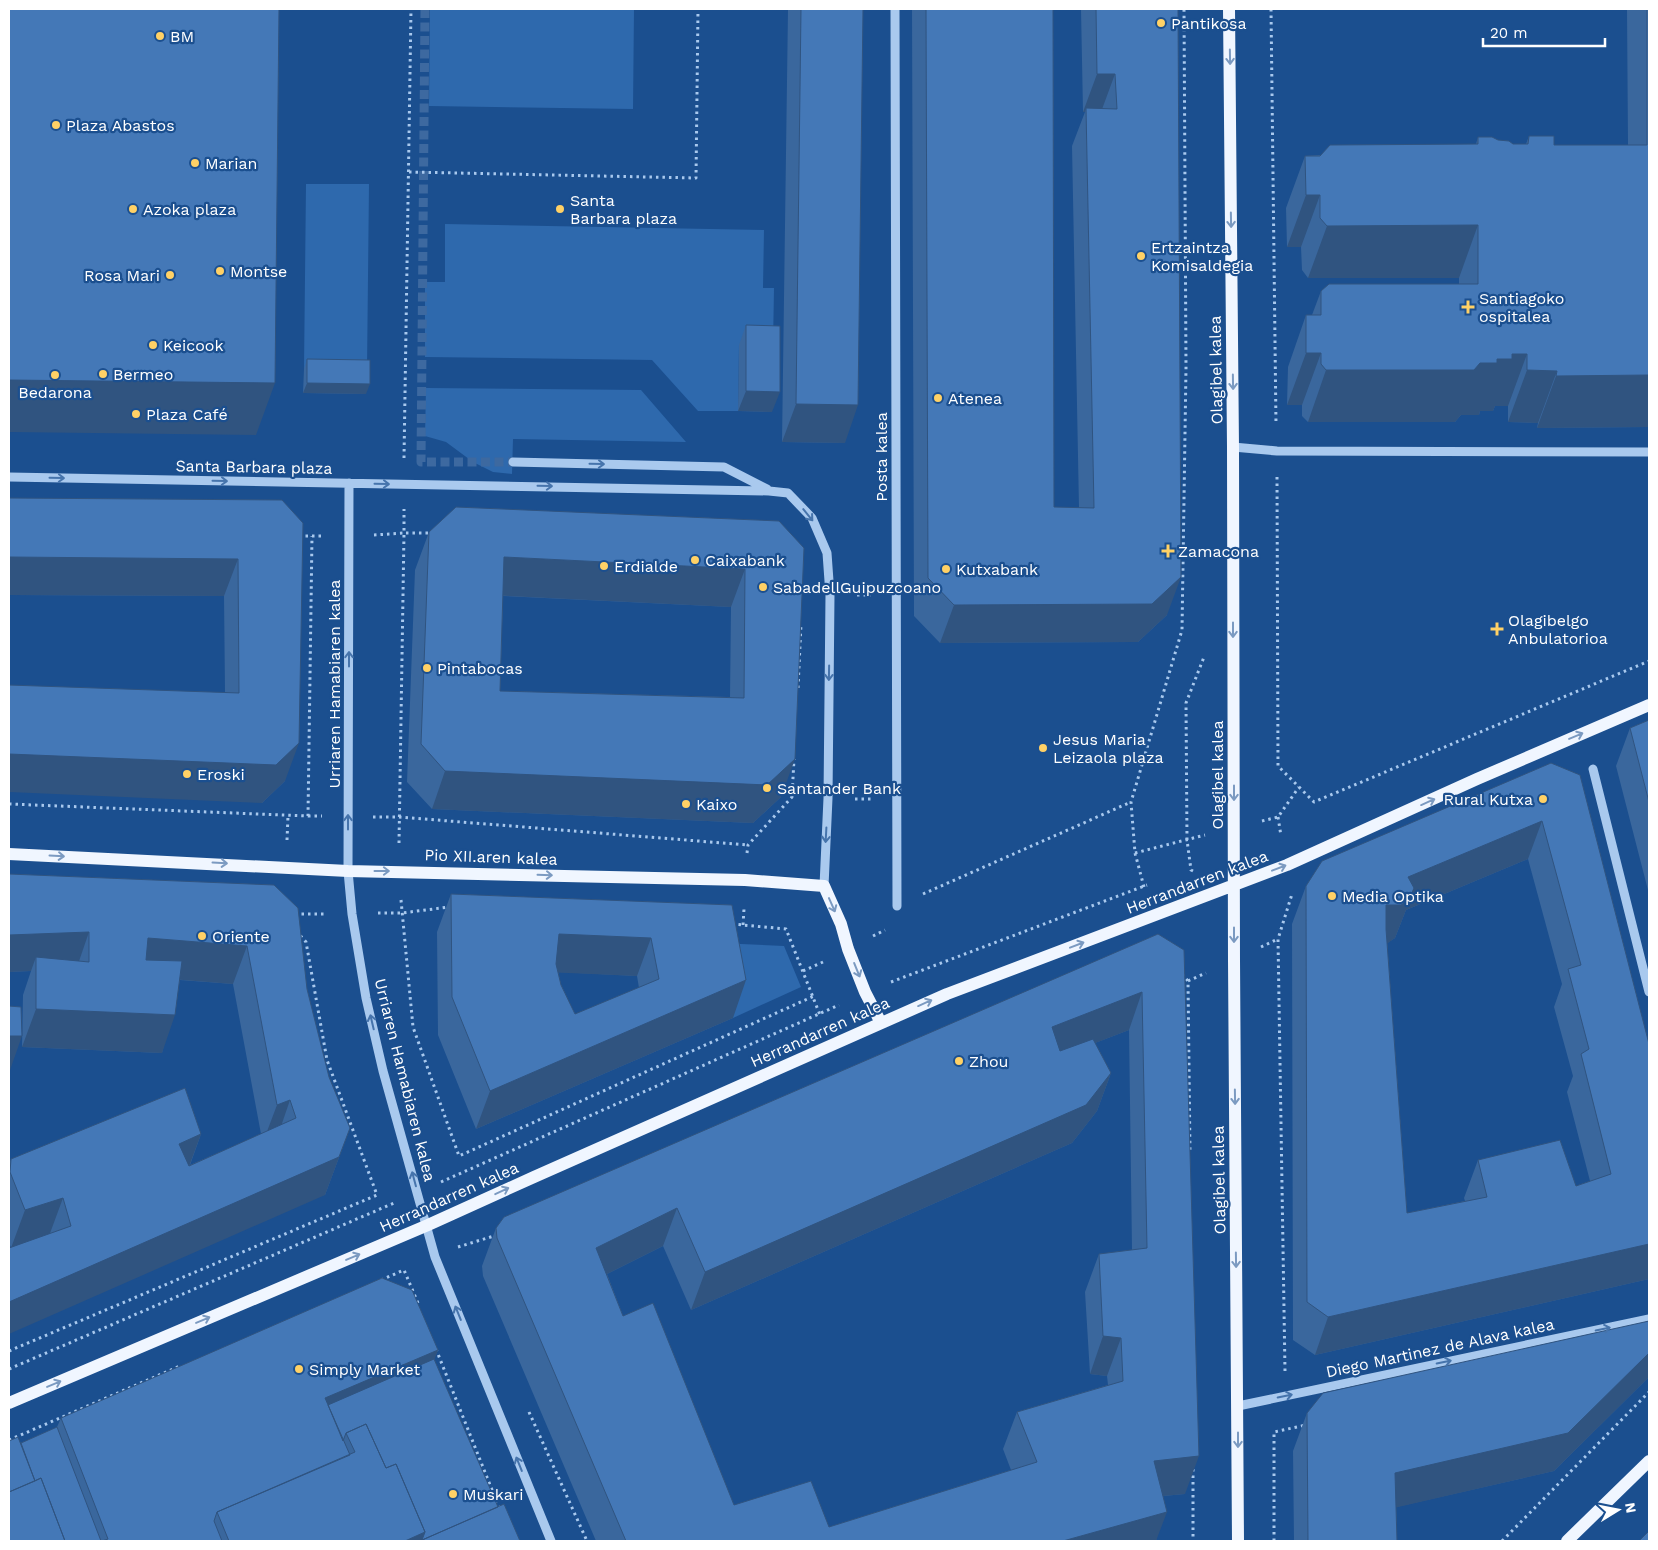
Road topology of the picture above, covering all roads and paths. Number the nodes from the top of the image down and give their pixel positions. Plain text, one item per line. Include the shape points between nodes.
1 (411, 9) edge
2 (698, 9) edge
3 (895, 9) edge
4 (1184, 9) edge
5 (1229, 9) edge
6 (1271, 9) edge
7 (408, 172) junction
8 (1233, 447) junction
9 (1277, 451) junction
10 (1649, 452) edge
11 (513, 462) tunnel mouth
12 (9, 477) edge
13 (349, 483) junction
14 (404, 484) junction
15 (770, 491) junction
16 (404, 533) junction
17 (434, 534) edge
18 (293, 536) edge
19 (312, 536) junction
20 (350, 536) junction
21 (802, 615) edge
22 (1206, 652) dead end
23 (1649, 661) edge
24 (797, 692) edge
25 (1649, 705) edge
26 (794, 759) edge
27 (1593, 769) dead end
28 (1130, 802) junction
29 (9, 804) edge
30 (288, 816) junction
31 (399, 817) junction
32 (748, 845) junction
33 (1136, 853) dead end
34 (9, 854) edge
35 (286, 866) junction
36 (348, 871) junction
37 (399, 871) junction
38 (746, 880) junction
39 (824, 886) junction
40 (1234, 886) junction
41 (1292, 892) dead end
42 (897, 906) junction
43 (453, 907) edge
44 (402, 913) junction
45 (293, 914) edge
46 (352, 914) junction
47 (724, 923) edge
48 (743, 925) junction
49 (295, 928) edge
50 (848, 949) junction
51 (1178, 969) edge
52 (803, 972) junction
53 (1649, 992) edge
54 (881, 1023) junction
55 (1190, 1161) edge
56 (428, 1225) junction
57 (504, 1232) edge
58 (456, 1247) dead end
59 (377, 1281) edge
60 (419, 1306) edge
61 (1649, 1319) edge
62 (433, 1342) edge
63 (9, 1351) edge
64 (188, 1362) edge
65 (1284, 1369) dead end
66 (1649, 1392) edge
67 (9, 1403) edge
68 (1238, 1406) junction
69 (1312, 1424) edge
70 (9, 1440) edge
71 (1192, 1461) edge
72 (1649, 1461) edge
73 (502, 1514) edge
74 (550, 1541) edge
75 (1193, 1541) edge
76 (1238, 1541) edge
77 (1274, 1541) edge
78 (1502, 1541) edge
79 (1567, 1541) edge

1 - 7 path
2 - 7 path via 696,178
3 - 42 street, Posta kalea
4 - 28 path via 1186,368 1182,630
5 -> 8 main road, Olagibel kalea
6 - 9 path
7 - 14 path
8 - 9 street
8 -> 40 main road, Olagibel kalea
9 - 10 street
9 - 23 path via 1278,766 1314,802
11 -> 15 street via 724,466
12 -> 13 street, Santa Barbara plaza
13 -> 14 street, Santa Barbara plaza
13 - 20 street, Urriaren Hamabiaren kalea
14 -> 15 street, Santa Barbara plaza
14 - 16 path
15 -> 39 street via 788,492 812,518 827,553 830,595
16 - 17 path
16 - 20 path
16 - 31 path
18 - 19 path
19 - 20 path
19 - 30 path via 308,816
36 -> 20 street, Urriaren Hamabiaren kalea
21 - 24 path
22 - 40 path via 1186,704 1187,840 1191,870
40 -> 25 main road, Herrandarren kalea
26 - 32 path via 792,797
27 - 53 street
28 - 33 path
28 - 42 path
29 - 30 path
30 - 35 path
31 - 32 path
31 - 37 path
32 - 38 path
34 -> 35 main road, Pio XII.aren kalea
35 - 36 main road, Pio XII.aren kalea
36 -> 37 main road, Pio XII.aren kalea
36 - 46 street, Urriaren Hamabiaren kalea
37 -> 38 main road, Pio XII.aren kalea
37 - 44 path
38 - 39 main road, Pio XII.aren kalea
38 - 48 path
39 -> 50 main road
54 -> 40 main road, Herrandarren kalea via 947,994
40 -> 68 main road, Olagibel kalea
41 - 65 path via 1278,939
42 - 50 path via 898,924
43 - 44 path
44 - 46 path
44 - 52 path via 414,1028 459,1156 814,996
45 - 46 path
56 -> 46 street, Urriaren Hamabiaren kalea via 383,1071 366,998
47 - 48 path
48 - 52 path via 786,929
49 - 63 path via 306,942 327,1060 377,1195
50 - 52 path
50 -> 54 main road
51 - 55 path via 1188,981
56 -> 54 main road, Herrandarren kalea
67 -> 56 main road, Herrandarren kalea
74 -> 56 street, Urriaren Hamabiaren kalea via 435,1257
57 - 58 path
59 - 60 path via 404,1270
68 -> 61 street, Diego Martinez de Alava kalea
62 - 73 path
64 - 70 path
66 - 78 path
68 -> 76 main road, Olagibel kalea
69 - 77 path via 1274,1432
71 - 75 path
72 - 79 main road

